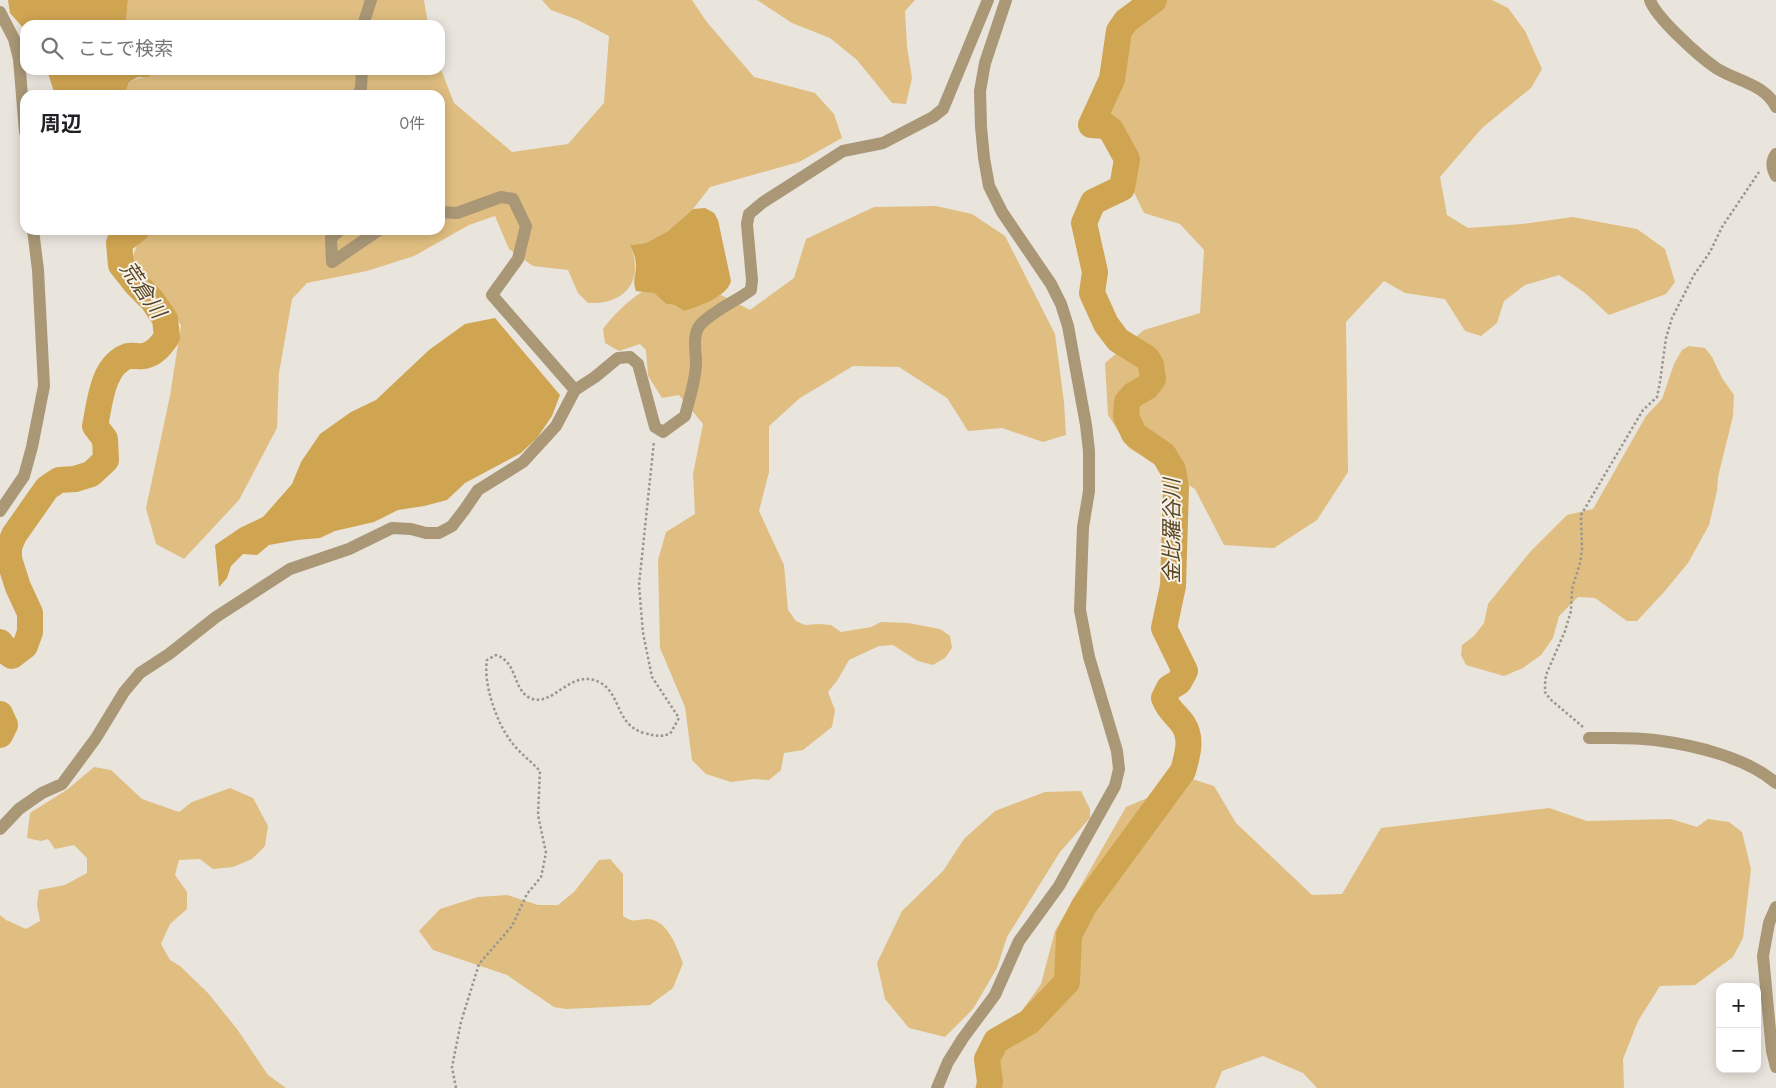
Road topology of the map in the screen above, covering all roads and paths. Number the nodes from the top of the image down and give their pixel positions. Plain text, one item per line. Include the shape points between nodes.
1 (371, 0) edge
2 (988, 0) edge
3 (1006, 0) edge
4 (1650, 0) edge
5 (0, 12) edge
6 (365, 20) edge
7 (20, 58) edge
8 (21, 75) edge
9 (362, 75) edge
10 (22, 90) edge
11 (360, 90) edge
12 (1776, 107) edge
13 (1776, 154) edge
14 (1760, 167) dead end
15 (1776, 176) edge
16 (445, 212) edge
17 (34, 235) edge
18 (334, 235) edge
19 (372, 235) edge
20 (574, 390) junction
21 (655, 427) junction
22 (0, 511) edge
23 (1590, 738) joint
24 (1776, 783) edge
25 (0, 829) edge
26 (1776, 907) edge
27 (1776, 1067) edge
28 (456, 1088) edge
29 (937, 1088) edge

1 - 6 street
2 - 21 street via 943,109 883,143 842,151 749,214 751,290 699,327 695,343 696,365 685,416 663,432
3 - 29 street via 985,63 980,91 984,158 990,186 1002,212 1050,284 1068,326 1089,451 1080,610 1119,769 1114,786 1059,886 1019,941 995,995 948,1062
4 - 12 street via 1662,20 1704,59 1762,90
5 - 7 street
8 - 10 street
9 - 11 street
13 - 15 street via 1773,158
14 - 23 path via 1759,174 1722,227 1672,318 1657,397 1643,410 1581,515 1581,556 1572,589 1571,611 1546,675 1545,692 1582,726
16 - 20 street via 457,213 500,197 513,200 526,226 518,259 492,295
17 - 22 street via 44,386 24,476
18 - 19 street via 331,238 332,262
20 - 21 street via 618,358 630,357 638,364
20 - 25 street via 556,426 523,462 478,490 452,526 426,533 392,528 349,549 290,569 216,617 140,673 62,784 19,809
21 - 28 path via 639,585 642,624 652,677 679,718 670,734 659,737 636,731 625,721 611,693 602,683 589,678 577,680 541,700 524,693 504,658 496,655 487,660 485,671 492,705 510,740 540,770 538,815 546,853 541,877 527,894 512,926 480,964 452,1067
23 - 24 street via 1654,740 1720,753
26 - 27 street via 1762,956

